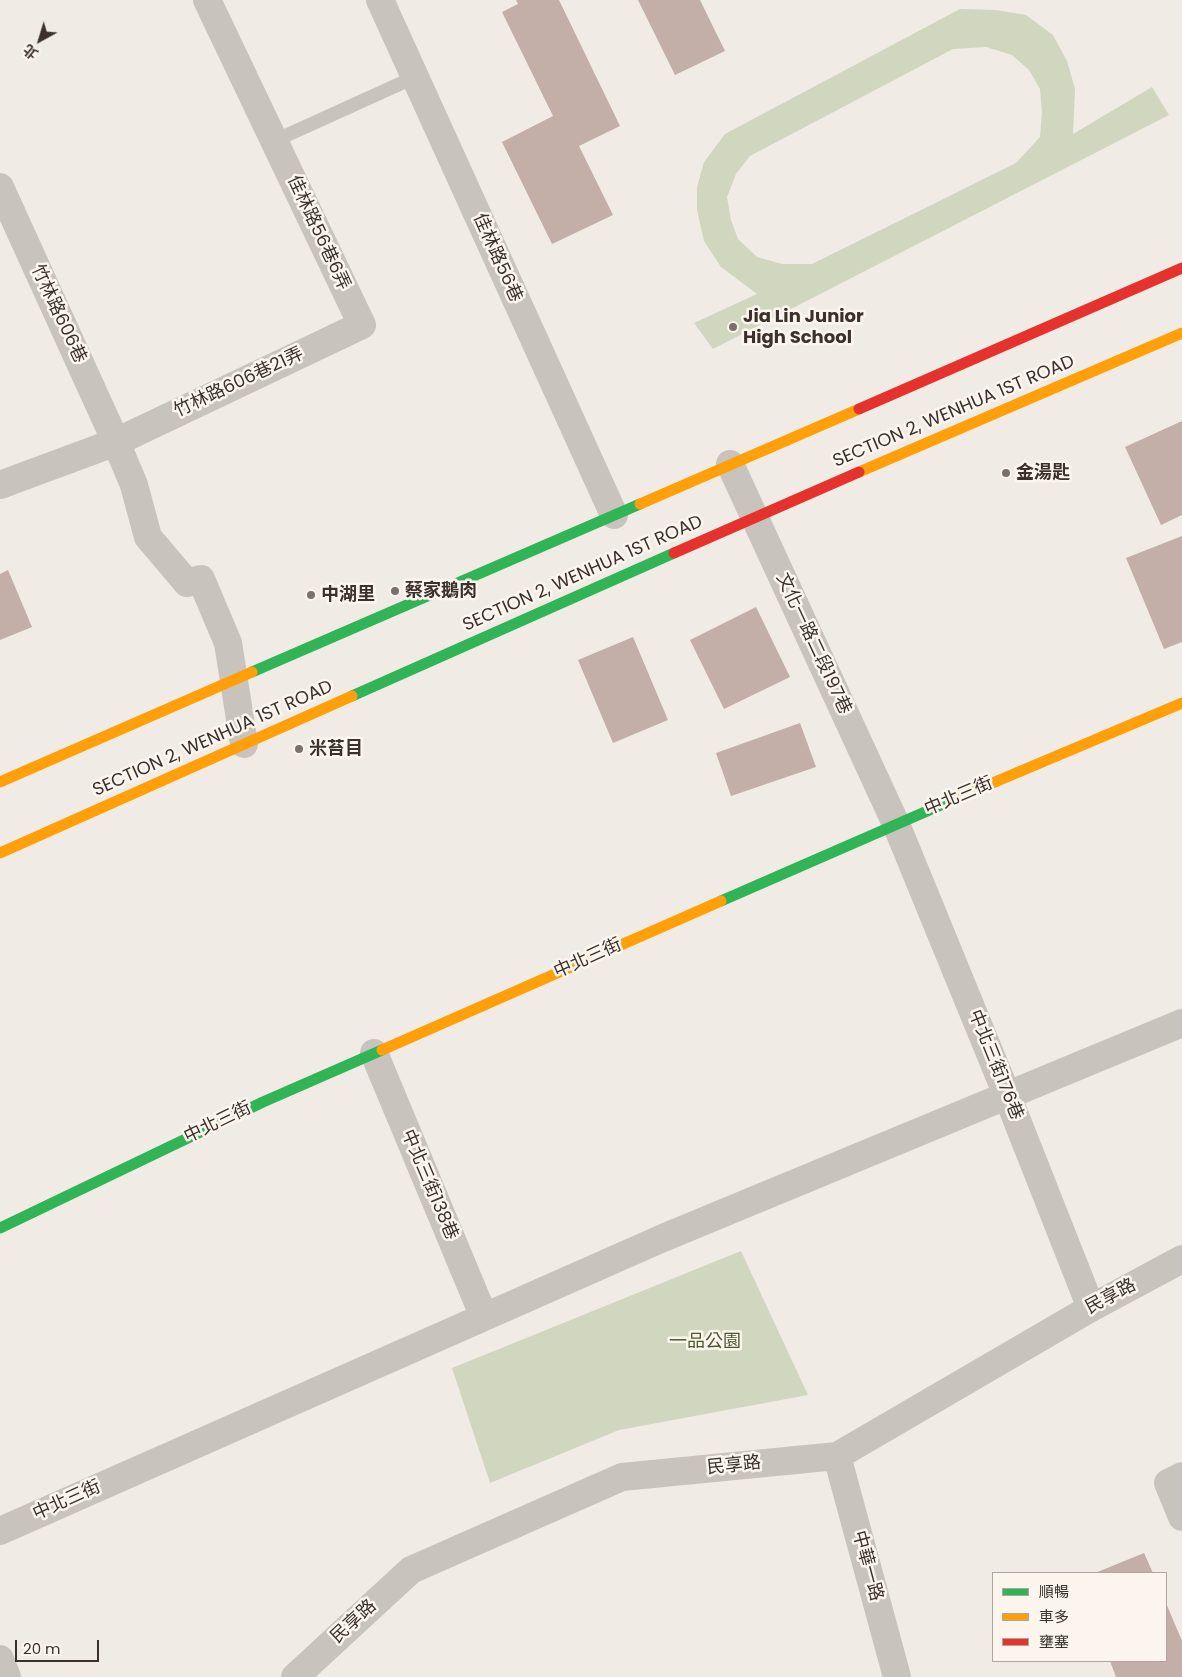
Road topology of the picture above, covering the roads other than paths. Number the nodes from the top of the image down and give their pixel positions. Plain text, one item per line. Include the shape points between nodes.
1 (207, 0) edge
2 (380, 0) edge
3 (415, 77) junction
4 (274, 141) junction
5 (0, 187) edge
6 (1182, 268) edge
7 (362, 325) joint
8 (1182, 333) edge
9 (116, 442) junction
10 (730, 464) junction
11 (0, 485) edge
12 (614, 515) junction
13 (754, 517) junction
14 (234, 680) junction
15 (1182, 703) edge
16 (244, 744) junction
17 (0, 782) edge
18 (896, 824) junction
19 (0, 853) edge
20 (1182, 1023) edge
21 (374, 1053) junction
22 (1008, 1095) junction
23 (0, 1228) edge
24 (1182, 1259) edge
25 (1091, 1308) junction
26 (484, 1317) junction
27 (837, 1456) junction
28 (1175, 1479) edge
29 (1182, 1517) edge
30 (0, 1531) edge
31 (0, 1659) edge
32 (7, 1677) edge
33 (295, 1677) edge
34 (897, 1677) edge

1 - 4 street, 佳林路56巷6弄
2 - 3 street, 佳林路56巷
3 - 4 lane
3 - 12 street, 佳林路56巷
4 - 7 street, 佳林路56巷6弄
5 - 9 street, 竹林路606巷
6 - 10 main road
7 - 9 street, 竹林路606巷21弄
8 - 13 main road, SECTION 2, WENHUA 1ST ROAD
9 - 11 street, 竹林路606巷21弄
9 - 14 street, 竹林路606巷 via 134,485 148,538 187,583 201,579 228,643
10 - 12 main road
10 - 13 street, 文化一路二段197巷
12 - 14 main road
13 - 16 main road, SECTION 2, WENHUA 1ST ROAD
13 - 18 street, 文化一路二段197巷
14 - 16 street
14 - 17 main road
15 - 18 main road, 中北三街
16 - 19 main road, SECTION 2, WENHUA 1ST ROAD
18 - 21 main road, 中北三街
18 - 22 street, 中北三街176巷
20 - 22 street, 中北三街
21 - 23 main road, 中北三街 via 263,1102
21 - 26 street, 中北三街138巷
22 - 25 street, 中北三街176巷
22 - 26 street, 中北三街 via 663,1238
24 - 25 street, 民享路
25 - 27 street, 民享路
26 - 30 street, 中北三街
27 - 33 street, 民享路 via 622,1477 411,1570
27 - 34 street, 中華一路
28 - 29 street
31 - 32 street

